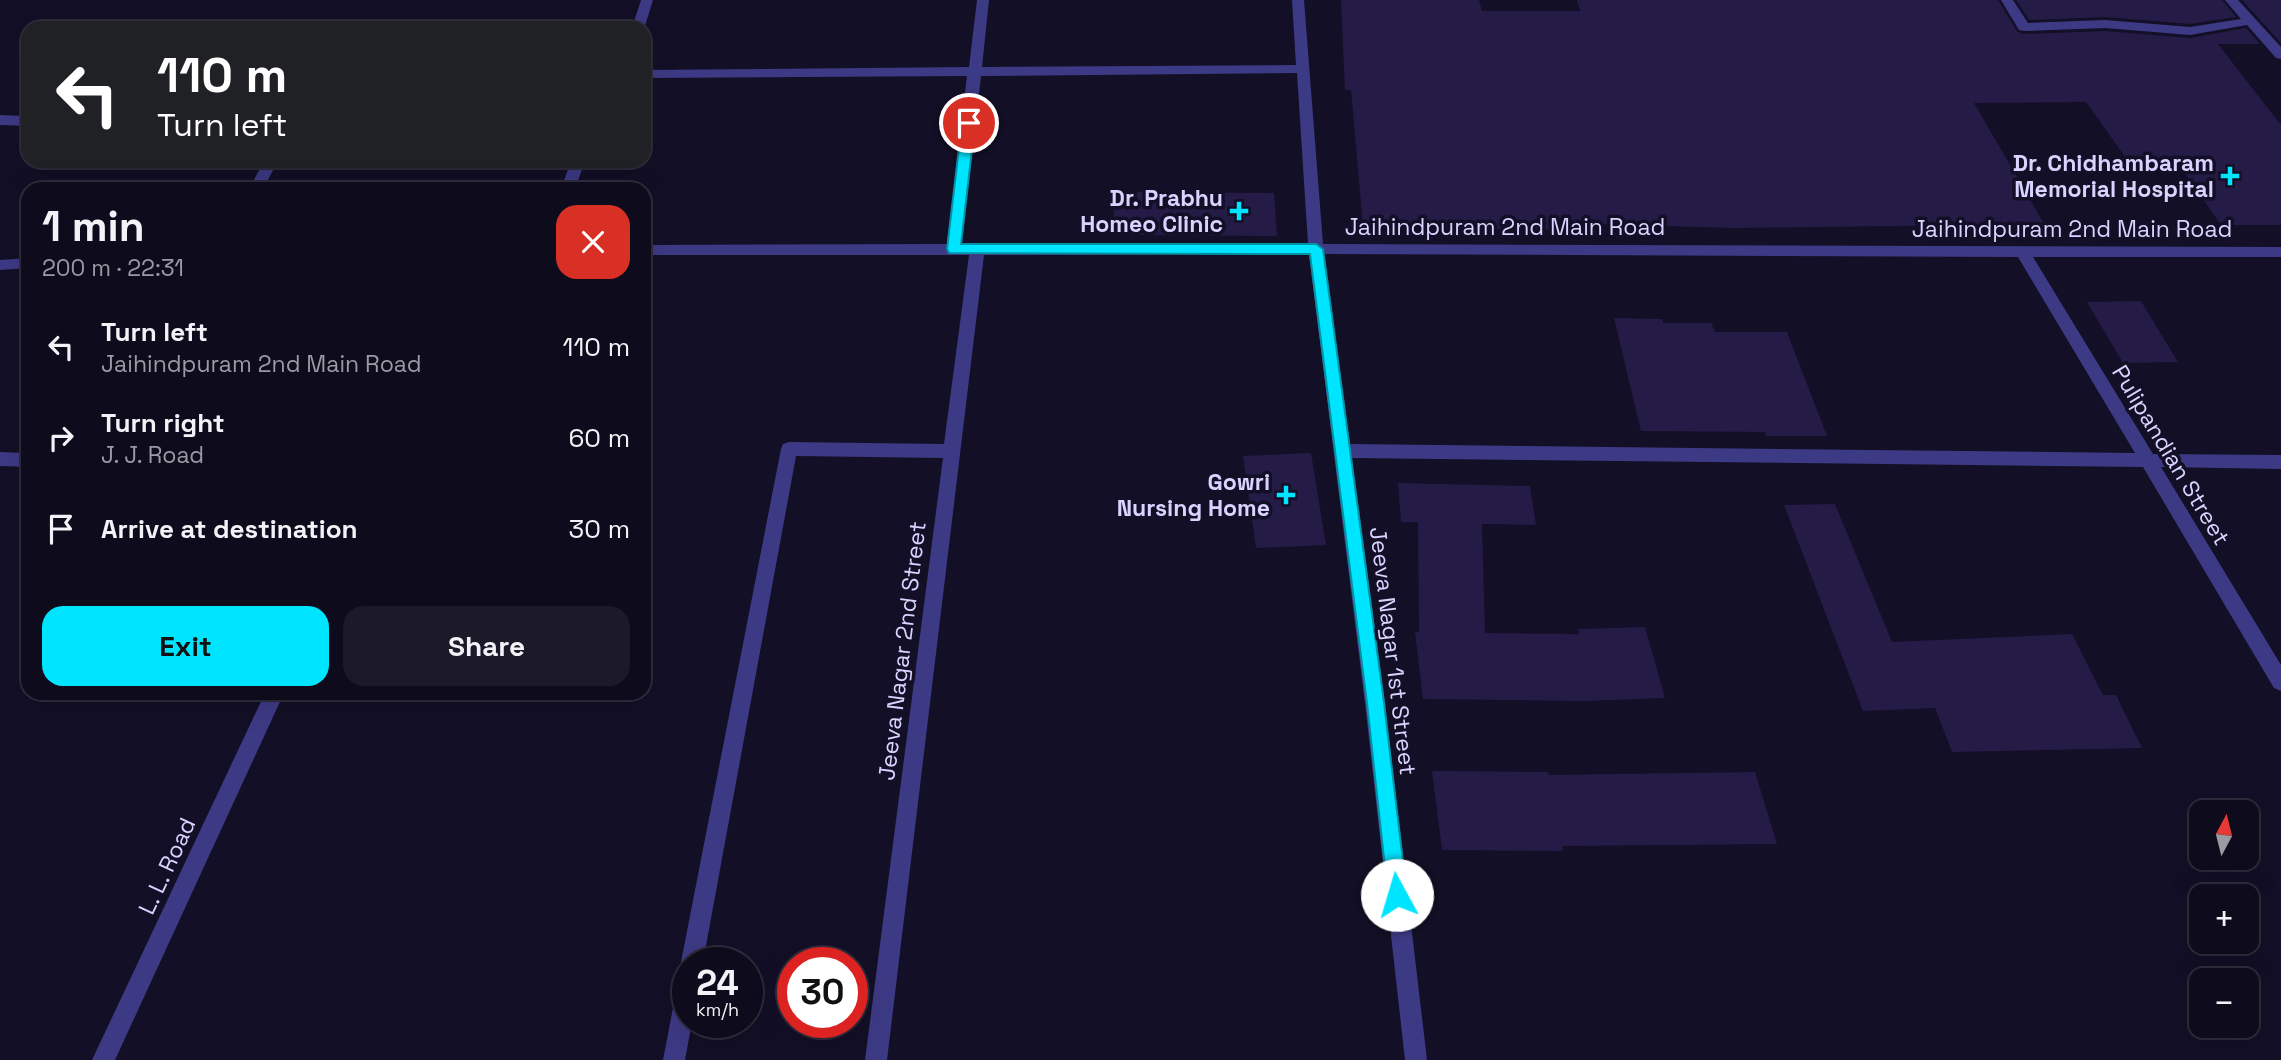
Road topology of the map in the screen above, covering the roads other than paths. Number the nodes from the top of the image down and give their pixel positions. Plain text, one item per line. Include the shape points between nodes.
1 (647, 0) edge
2 (983, 0) edge
3 (1298, 0) edge
4 (2007, 0) edge
5 (2231, 0) edge
6 (640, 21) edge
7 (2250, 21) junction
8 (2281, 55) edge
9 (1303, 69) junction
10 (975, 73) junction
11 (651, 74) edge
12 (0, 120) edge
13 (21, 121) edge
14 (954, 249) junction
15 (977, 249) junction
16 (1316, 249) junction
17 (651, 250) edge
18 (2022, 251) junction
19 (2281, 252) edge
20 (21, 264) edge
21 (0, 265) edge
22 (952, 451) junction
23 (1343, 451) junction
24 (0, 459) edge
25 (21, 460) edge
26 (2149, 462) junction
27 (2281, 462) edge
28 (2281, 682) edge
29 (272, 700) edge
30 (695, 947) edge
31 (678, 1038) edge
32 (103, 1060) edge
33 (674, 1060) edge
34 (876, 1060) edge
35 (1416, 1060) edge

1 - 6 street
2 - 10 street
3 - 9 street, Jeeva Nagar 1st Street
4 - 7 street via 2024,27 2105,24 2190,31
5 - 7 street
7 - 8 street
9 - 10 street
9 - 16 street, Jeeva Nagar 1st Street
10 - 11 street
10 - 14 street
12 - 13 street
14 - 15 street, Jaihindpuram 2nd Main Road
14 - 17 street, Jaihindpuram 2nd Main Road
15 - 16 street, Jaihindpuram 2nd Main Road
15 - 22 street, Jeeva Nagar 2nd Street
16 - 18 street, Jaihindpuram 2nd Main Road
16 - 23 street, Jeeva Nagar 1st Street
18 - 19 street, Jaihindpuram 2nd Main Road
18 - 26 street, Pulipandian Street
20 - 21 street
22 - 30 street via 789,449
22 - 34 street, Jeeva Nagar 2nd Street
23 - 26 street
23 - 35 street, Jeeva Nagar 1st Street
24 - 25 street
26 - 27 street
26 - 28 street, Pulipandian Street
29 - 32 street, L. L. Road
31 - 33 street

